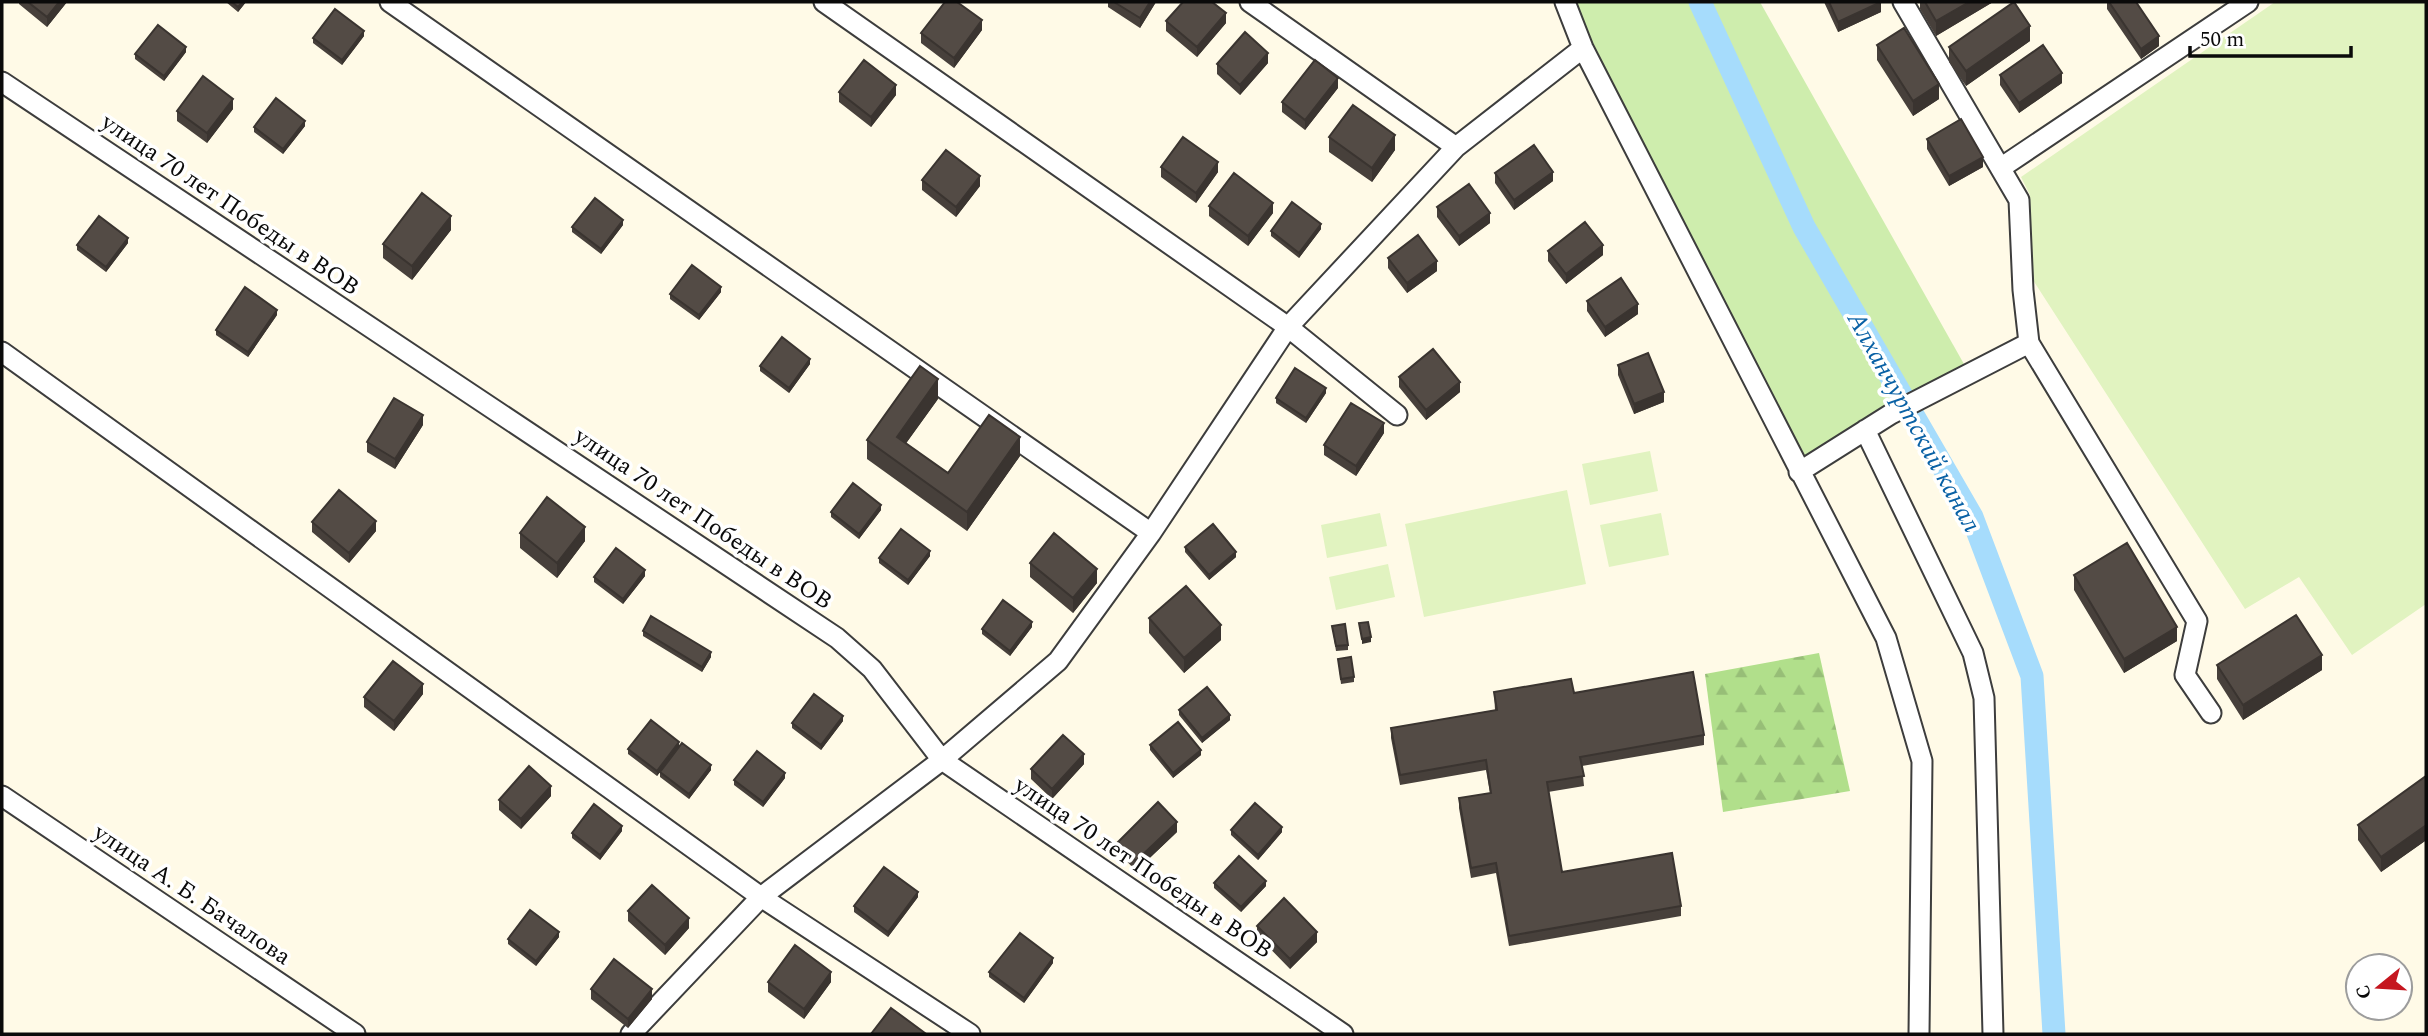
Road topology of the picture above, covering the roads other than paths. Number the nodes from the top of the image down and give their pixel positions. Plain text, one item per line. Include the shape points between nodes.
1 (390, 2) edge
2 (824, 2) edge
3 (1250, 2) edge
4 (1565, 2) edge
5 (1903, 2) edge
6 (2248, 2) edge
7 (1583, 48) junction
8 (2, 82) edge
9 (1456, 147) junction
10 (2002, 167) junction
11 (1288, 327) junction
12 (2029, 343) junction
13 (2, 352) edge
14 (1396, 415) dead end
15 (1865, 430) junction
16 (1799, 472) junction
17 (1151, 533) junction
18 (2211, 713) dead end
19 (942, 760) junction
20 (2, 796) edge
21 (761, 897) junction
22 (355, 1034) edge
23 (631, 1034) edge
24 (970, 1034) edge
25 (1343, 1034) edge
26 (1919, 1034) edge
27 (1993, 1034) edge

1 - 17 street
2 - 11 street
3 - 9 street
4 - 7 street
5 - 10 street
6 - 10 street
7 - 9 street
7 - 16 street
8 - 19 street, улица 70 лет Победы в ВОВ via 837,638 872,669
9 - 11 street
10 - 12 street via 2020,200 2022,290
11 - 14 street
11 - 17 street
12 - 15 street
12 - 18 street via 2197,621 2185,675
13 - 21 street
15 - 16 street
15 - 27 street via 1973,653 1984,698
16 - 26 street via 1886,638 1922,761
17 - 19 street via 1058,661
19 - 21 street
19 - 25 street, улица 70 лет Победы в ВОВ
20 - 22 street, улица А. Б. Бачалова
21 - 23 street
21 - 24 street

